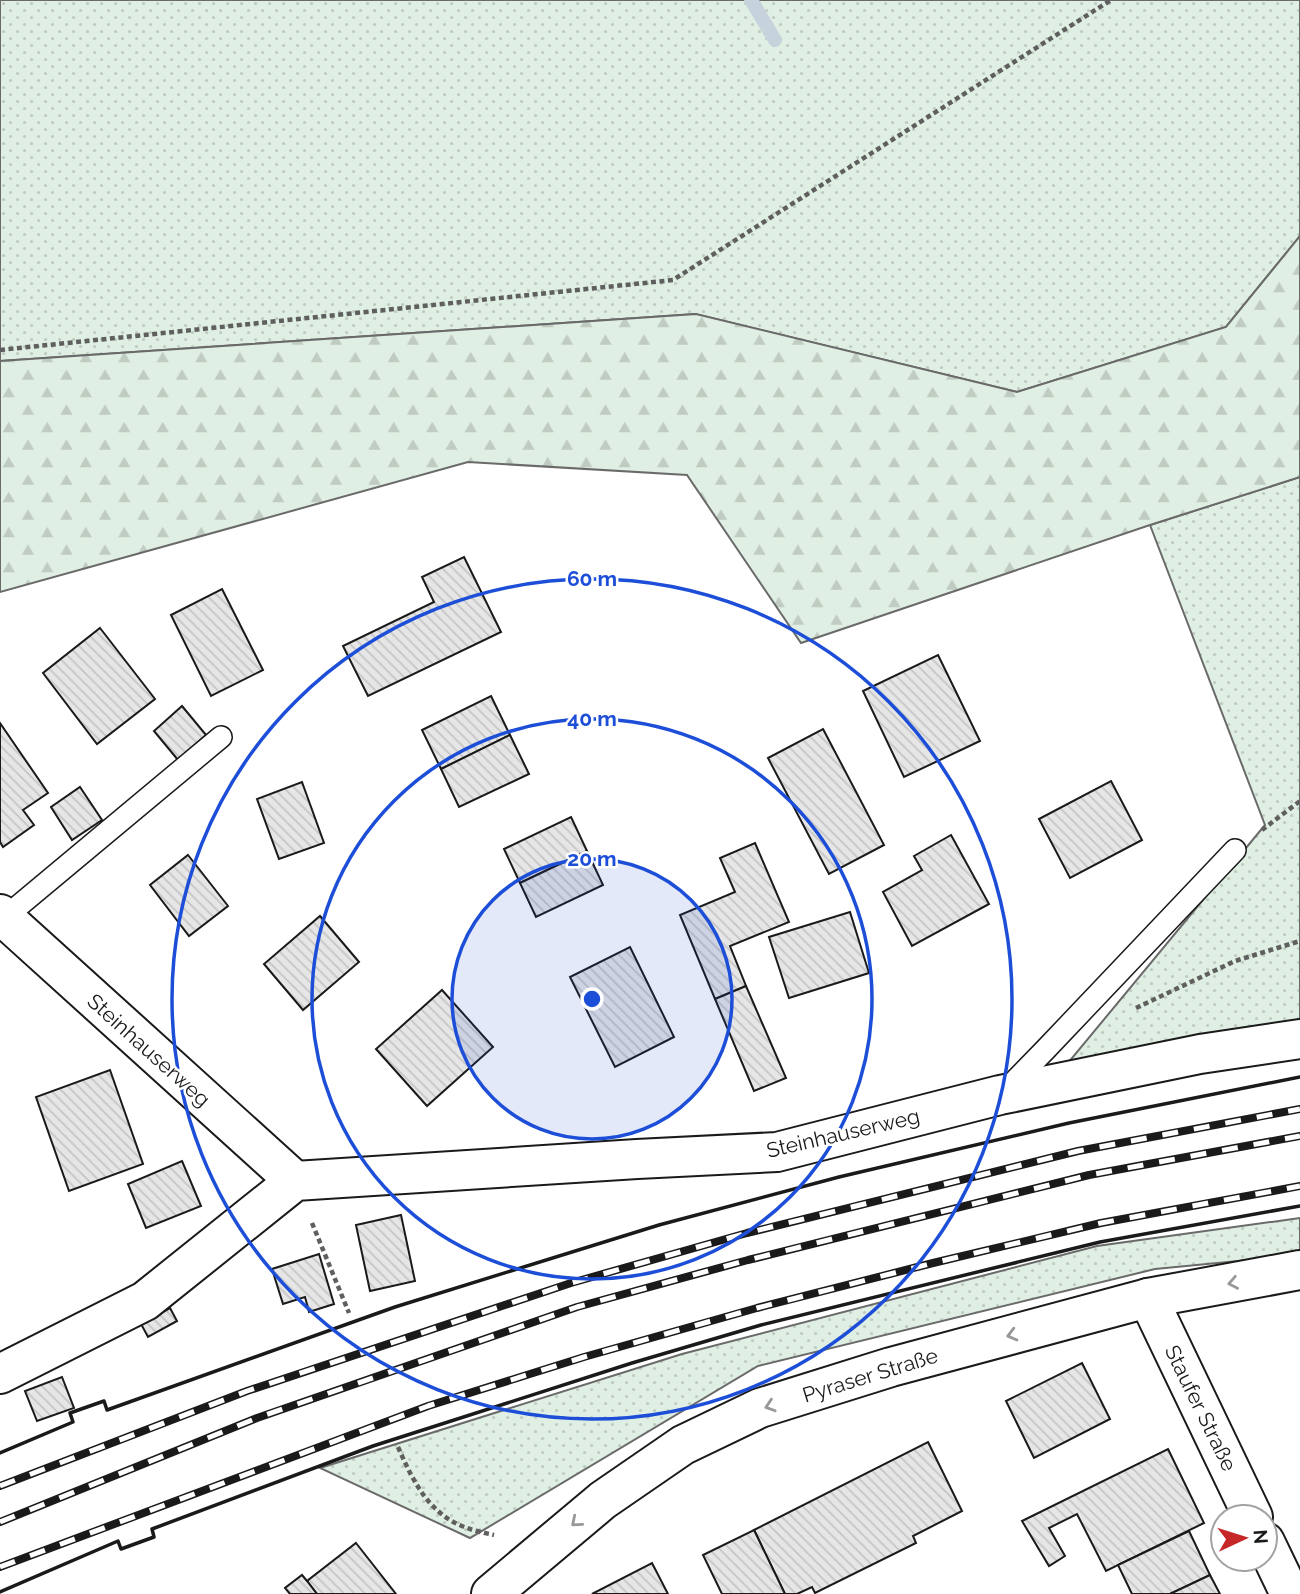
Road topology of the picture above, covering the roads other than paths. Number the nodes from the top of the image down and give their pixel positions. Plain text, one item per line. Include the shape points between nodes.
1 (221, 737) dead end
2 (1235, 850) road end
3 (1, 916) edge
4 (1300, 1039) edge
5 (1000, 1095) junction
6 (295, 1181) junction
7 (1300, 1270) edge
8 (1148, 1298) junction
9 (0, 1374) edge
10 (1246, 1503) edge
11 (1279, 1571) edge
12 (491, 1594) edge
13 (1290, 1594) edge

1 - 3 lane
2 - 5 lane
3 - 6 street, Steinhauserweg
4 - 5 street, Steinhauserweg via 1200,1054
5 - 6 street, Steinhauserweg via 777,1152
6 - 9 street via 145,1301
7 -> 8 street, Pyraser Straße
8 - 10 street, Staufer Straße
8 -> 12 street, Pyraser Straße via 891,1367 760,1408 682,1445 603,1500
11 - 13 street

